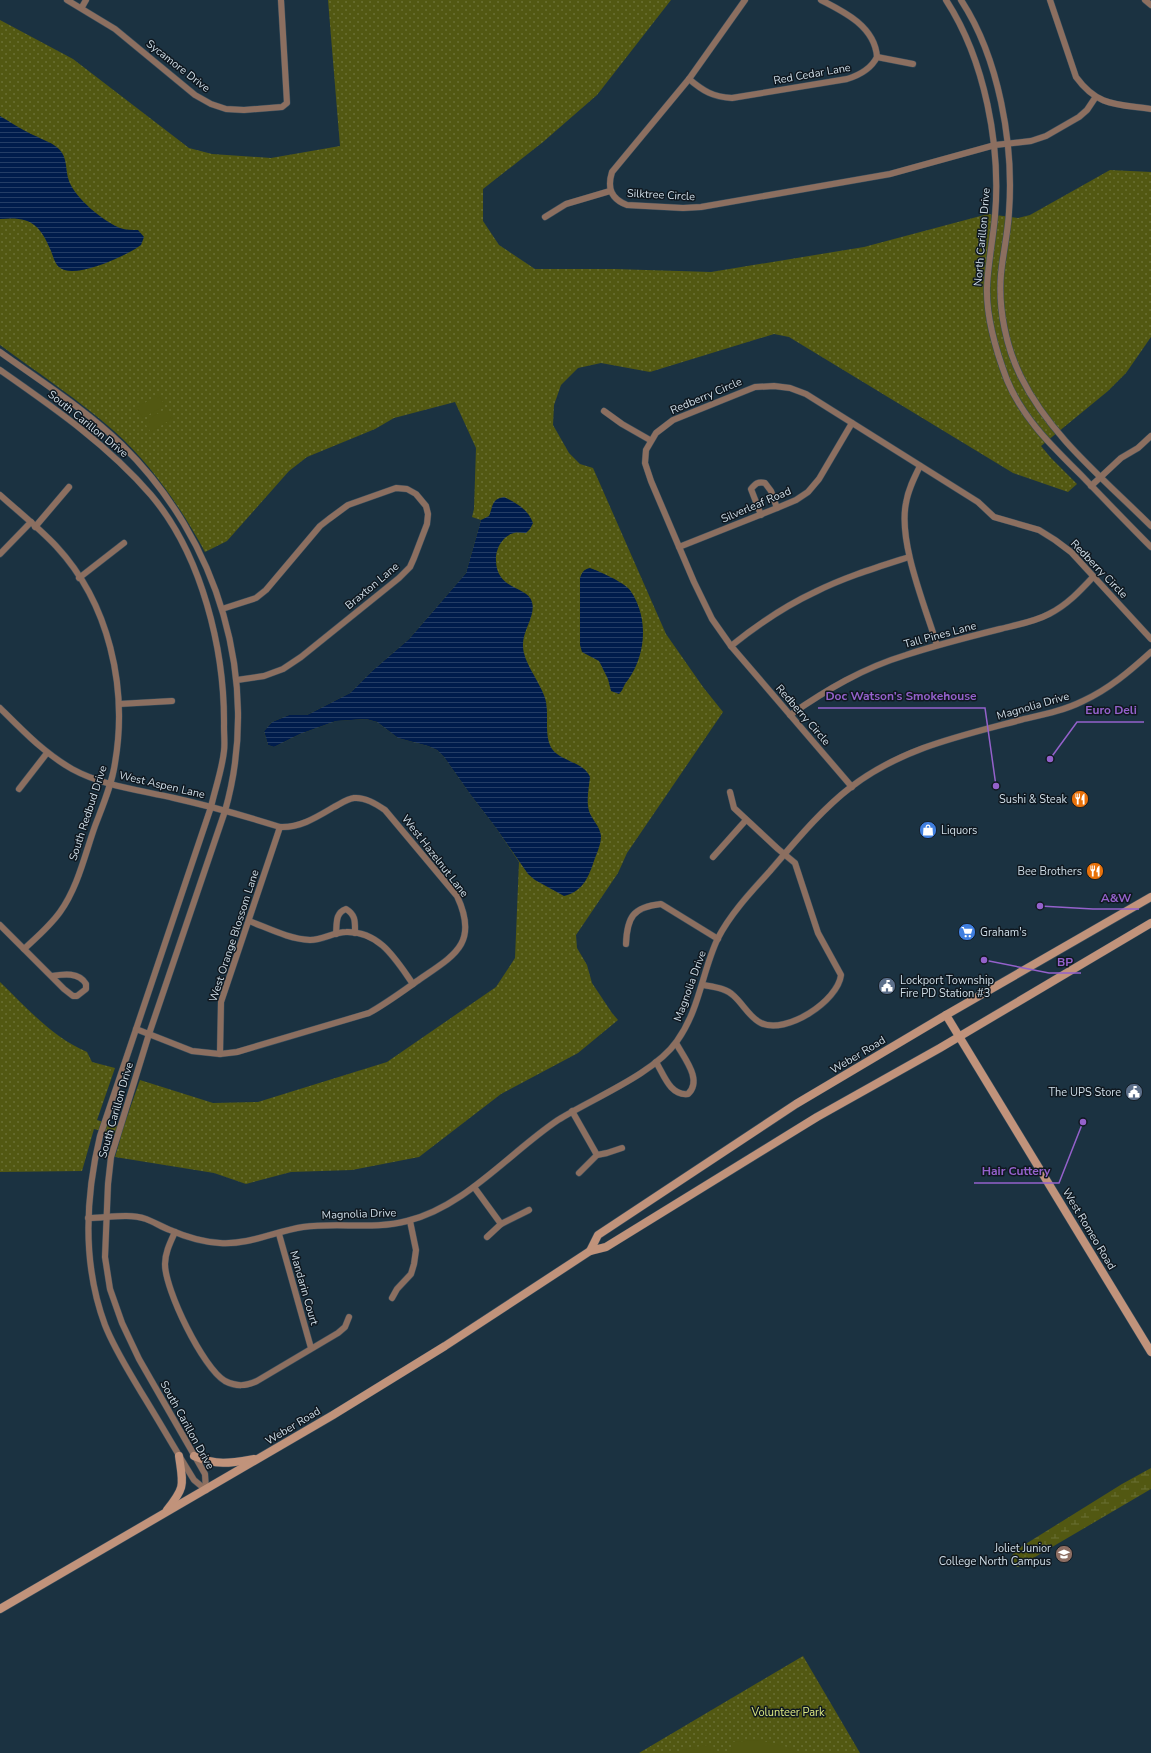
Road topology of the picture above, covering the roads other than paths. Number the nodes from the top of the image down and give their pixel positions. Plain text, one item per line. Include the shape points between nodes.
1 (67, 0) edge
2 (86, 0) edge
3 (281, 0) edge
4 (745, 0) edge
5 (821, 0) edge
6 (946, 0) edge
7 (961, 0) edge
8 (1050, 0) edge
9 (1145, 0) edge
10 (1151, 5) edge
11 (82, 7) junction
12 (876, 56) junction
13 (913, 64) dead end
14 (689, 79) junction
15 (1096, 98) junction
16 (1151, 109) edge
17 (1008, 144) junction
18 (995, 145) junction
19 (610, 191) junction
20 (545, 217) dead end
21 (0, 352) edge
22 (0, 370) edge
23 (604, 411) dead end
24 (852, 423) junction
25 (1151, 436) edge
26 (650, 440) junction
27 (920, 466) junction
28 (1101, 476) junction
29 (1091, 486) junction
30 (69, 487) dead end
31 (0, 495) edge
32 (777, 508) junction
33 (761, 515) junction
34 (33, 524) junction
35 (1151, 526) edge
36 (124, 543) dead end
37 (1151, 547) edge
38 (679, 548) junction
39 (0, 554) edge
40 (909, 556) junction
41 (1094, 577) junction
42 (79, 578) junction
43 (222, 609) junction
44 (1151, 639) edge
45 (937, 645) junction
46 (731, 646) junction
47 (1151, 652) edge
48 (237, 680) junction
49 (172, 701) dead end
50 (119, 704) junction
51 (0, 708) edge
52 (790, 716) junction
53 (47, 753) junction
54 (111, 783) junction
55 (852, 787) junction
56 (19, 789) dead end
57 (730, 792) dead end
58 (211, 807) junction
59 (225, 811) junction
60 (746, 820) junction
61 (280, 827) junction
62 (784, 855) junction
63 (713, 857) dead end
64 (1151, 897) edge
65 (249, 921) junction
66 (1151, 923) edge
67 (0, 925) edge
68 (355, 932) junction
69 (336, 934) junction
70 (718, 939) junction
71 (626, 944) dead end
72 (24, 949) junction
73 (52, 976) junction
74 (413, 984) junction
75 (703, 984) junction
76 (946, 1015) junction
77 (136, 1029) junction
78 (149, 1034) junction
79 (959, 1037) junction
80 (676, 1043) junction
81 (220, 1054) junction
82 (656, 1062) junction
83 (572, 1111) junction
84 (622, 1148) dead end
85 (597, 1155) junction
86 (579, 1173) dead end
87 (474, 1187) junction
88 (529, 1210) dead end
89 (88, 1218) junction
90 (106, 1218) junction
91 (410, 1221) junction
92 (501, 1224) junction
93 (174, 1232) junction
94 (279, 1234) junction
95 (487, 1237) dead end
96 (590, 1251) junction
97 (392, 1298) dead end
98 (349, 1317) dead end
99 (311, 1348) junction
100 (1151, 1352) edge
101 (179, 1456) junction
102 (194, 1456) junction
103 (259, 1458) junction
104 (206, 1490) junction
105 (164, 1514) junction
106 (0, 1609) edge

1 - 11 street, Sycamore Drive
2 - 11 street
3 - 11 street, Sycamore Drive via 287,103 282,107 244,110 226,109 195,95 115,29
4 - 14 street
5 - 12 street via 850,15 869,33 874,40
6 - 18 street, North Carillon Drive via 964,32 977,68 988,104
7 - 17 street, North Carillon Drive via 982,41 994,76
8 - 15 street via 1076,76
9 - 10 street
12 - 13 street
12 - 14 street, Red Cedar Lane via 869,68 847,79 732,98 712,95
14 - 19 street via 612,172 609,179
15 - 16 street via 1110,103
15 - 17 street, Silktree Circle via 1079,117 1046,136 1030,142
17 - 18 street, Silktree Circle
17 - 28 street, North Carillon Drive via 1011,175 1009,213 1001,276 1002,310 1009,345 1020,376 1051,425
18 - 19 street, Silktree Circle via 890,174 701,207 627,205 614,198
18 - 29 street, North Carillon Drive via 995,217 987,287 996,350 1021,408 1041,434
19 - 20 street via 566,204
21 - 43 street, South Carillon Drive via 96,422 123,446 155,481 193,539 214,583
22 - 58 street, South Carillon Drive via 90,436 126,469 171,522 183,545 209,615 217,647 224,702 224,752
23 - 26 street
24 - 26 street, Redberry Circle via 806,394 790,388 755,387 673,420
24 - 27 street, Redberry Circle
24 - 32 street, Silverleaf Road via 819,479 808,492
25 - 28 street
26 - 38 street, Redberry Circle via 645,463
27 - 40 street via 910,486 906,503 904,523
27 - 41 street, Redberry Circle via 978,502 994,517 1039,530 1055,540 1071,552
28 - 29 street
28 - 35 street, North Carillon Drive
29 - 37 street, North Carillon Drive
30 - 34 street
31 - 34 street, South Redbud Drive
32 - 33 street, Silverleaf Road
32 - 33 street via 765,483 755,484 751,489
33 - 38 street, Silverleaf Road
34 - 39 street
34 - 42 street, South Redbud Drive via 56,546
36 - 42 street
38 - 46 street, Redberry Circle via 712,619
40 - 45 street
40 - 46 street via 815,592 766,620
41 - 44 street, Redberry Circle
41 - 45 street, Tall Pines Lane via 1065,605 1049,615
42 - 50 street, South Redbud Drive via 103,624 112,652 118,681
43 - 48 street, South Carillon Drive
43 - 48 street, Braxton Lane via 256,598 266,590 320,526 348,505 396,488 407,489 416,494 426,506 428,524 410,567 399,578 302,657 283,669 264,676
45 - 52 street, Tall Pines Lane via 855,675 829,689
46 - 52 street, Redberry Circle
47 - 55 street, Magnolia Drive via 1121,678 1080,703 917,749
48 - 59 street, South Carillon Drive via 238,748 233,785
49 - 50 street
50 - 54 street, South Redbud Drive via 119,737
51 - 53 street, West Aspen Lane
52 - 55 street, Redberry Circle
53 - 54 street, West Aspen Lane via 72,769
53 - 56 street
54 - 58 street, West Aspen Lane
54 - 72 street, South Redbud Drive via 72,894 47,928
55 - 62 street, Magnolia Drive via 822,814
57 - 60 street via 734,808
58 - 59 street, West Aspen Lane
58 - 77 street, South Carillon Drive
59 - 61 street, West Hazelnut Lane
59 - 78 street, South Carillon Drive
60 - 62 street
60 - 63 street
61 - 65 street, West Orange Blossom Lane
61 - 74 street, West Hazelnut Lane via 300,824 353,798 363,799 385,810 457,896 466,919 466,932 462,944 452,957
62 - 70 street, Magnolia Drive via 744,901
62 - 75 street via 795,863 818,933 841,975 836,989 809,1014 783,1024 770,1025 760,1023 734,996
64 - 76 main road, Weber Road
65 - 69 street via 310,940
65 - 81 street, West Orange Blossom Lane via 221,1002
66 - 79 main road, Weber Road
67 - 72 street
68 - 69 street
68 - 69 street via 355,918 346,909 339,913
68 - 74 street via 369,936 387,948
70 - 71 street via 661,904 634,913 626,926
70 - 75 street, Magnolia Drive
72 - 73 street
73 - 73 street via 73,996 86,989 86,984 79,976
74 - 81 street, West Hazelnut Lane via 369,1013 238,1052
75 - 80 street, Magnolia Drive via 686,1028
76 - 79 main road, West Romeo Road
76 - 96 main road, Weber Road via 796,1104 598,1236
77 - 78 street, West Hazelnut Lane
77 - 89 street, South Carillon Drive via 92,1167
78 - 81 street, West Hazelnut Lane via 192,1051
78 - 90 street, South Carillon Drive via 111,1157
79 - 96 main road, Weber Road via 817,1118 606,1248
79 - 100 main road, West Romeo Road
80 - 82 street, Magnolia Drive
80 - 82 street via 692,1074 694,1085 688,1094 677,1093 672,1089
82 - 83 street, Magnolia Drive
83 - 85 street
83 - 87 street, Magnolia Drive via 540,1133
84 - 85 street
85 - 86 street
87 - 91 street, Magnolia Drive via 454,1201
87 - 92 street
88 - 92 street
89 - 90 street, Magnolia Drive
89 - 101 street, South Carillon Drive via 87,1241 92,1280 105,1325 124,1363
90 - 93 street, Magnolia Drive via 128,1216 145,1219
90 - 102 street, South Carillon Drive via 105,1257 110,1289 122,1323 139,1359
91 - 94 street, Magnolia Drive via 388,1225 300,1227
91 - 97 street via 416,1250 414,1264 411,1274
92 - 95 street
93 - 94 street, Magnolia Drive via 200,1241 223,1244
93 - 99 street via 166,1253 166,1274 185,1323 215,1374 236,1385 246,1386
94 - 99 street, Mandarin Court
96 - 103 main road, Weber Road via 445,1346
98 - 99 street via 345,1327 338,1333
101 - 104 street, South Carillon Drive via 194,1480
101 - 105 main road via 183,1484 179,1495
102 - 103 main road via 224,1464
102 - 104 street, South Carillon Drive via 205,1474
103 - 104 main road, Weber Road
104 - 105 main road, Weber Road
105 - 106 main road, Weber Road

